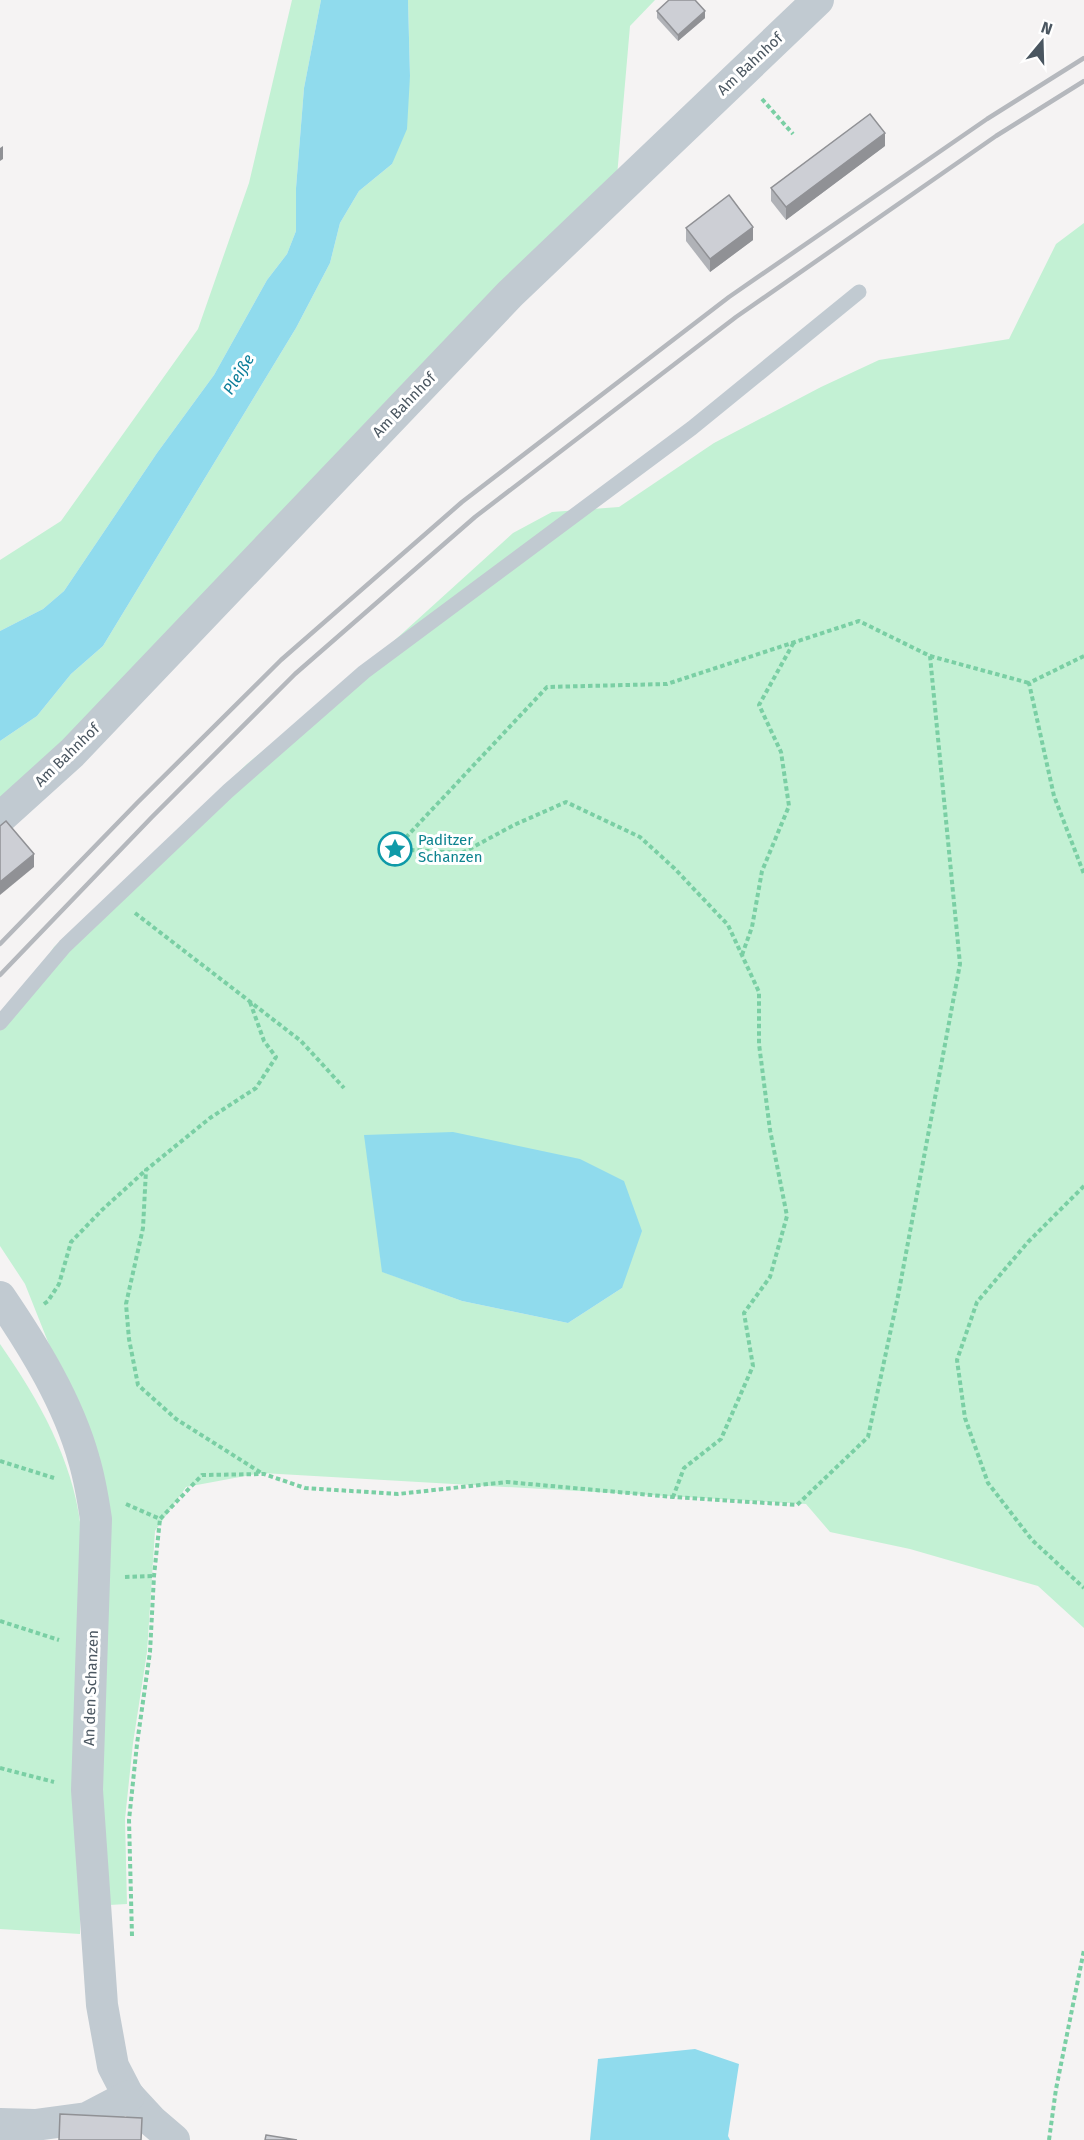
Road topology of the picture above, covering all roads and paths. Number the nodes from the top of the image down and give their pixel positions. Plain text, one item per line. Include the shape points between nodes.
1 (818, 0) edge
2 (739, 73) junction
3 (793, 134) dead end
4 (859, 292) dead end
5 (794, 642) junction
6 (930, 656) junction
7 (1084, 656) edge
8 (1029, 683) junction
9 (0, 818) edge
10 (1084, 874) edge
11 (116, 898) junction
12 (742, 955) junction
13 (250, 1002) junction
14 (0, 1023) edge
15 (344, 1088) dead end
16 (146, 1170) junction
17 (1084, 1186) edge
18 (0, 1297) edge
19 (18, 1323) junction
20 (0, 1461) edge
21 (264, 1474) junction
22 (91, 1489) junction
23 (673, 1497) junction
24 (160, 1519) junction
25 (1084, 1588) edge
26 (0, 1621) edge
27 (93, 1651) junction
28 (0, 1767) edge
29 (87, 1790) junction
30 (133, 1947) dead end
31 (1084, 1950) edge
32 (129, 2096) junction
33 (16, 2130) edge
34 (174, 2140) edge
35 (1049, 2140) edge

1 - 2 street, Am Bahnhof
2 - 3 path
2 - 9 street, Am Bahnhof via 510,294 72,753
4 - 11 lane via 683,435 364,672 228,791
5 - 6 path via 859,621
5 - 12 path via 759,705 781,752 789,806 762,871 752,927
5 - 12 path via 667,684 547,687 394,849 462,853 566,802 640,837 728,925
6 - 8 path
6 - 23 path via 960,964 868,1437 796,1505
7 - 8 path
8 - 10 path via 1054,796
11 - 13 path
11 - 14 lane via 65,946
12 - 23 path via 759,992 759,1044 787,1216 770,1277 744,1313 753,1366 721,1439 684,1468
13 - 15 path via 301,1041
13 - 16 path via 264,1041 276,1057 256,1088 210,1118
16 - 19 path via 71,1242 58,1284 48,1301
16 - 21 path via 143,1228 126,1304 138,1384 176,1419
17 - 25 path via 1028,1242 977,1302 957,1360 965,1418 988,1483 1032,1540
18 - 19 street, An den Schanzen
19 - 22 street, An den Schanzen via 68,1417
20 - 22 path
21 - 23 path via 305,1488 398,1494 507,1482
21 - 24 path via 202,1475
22 - 24 path
22 - 27 street, An den Schanzen via 96,1519
24 - 30 path via 150,1652 129,1820
26 - 27 path
27 - 29 street, An den Schanzen
28 - 29 path
29 - 32 street, An den Schanzen via 102,2005 113,2066
31 - 35 path
32 - 33 street via 87,2118
32 - 34 street, An den Schanzen

